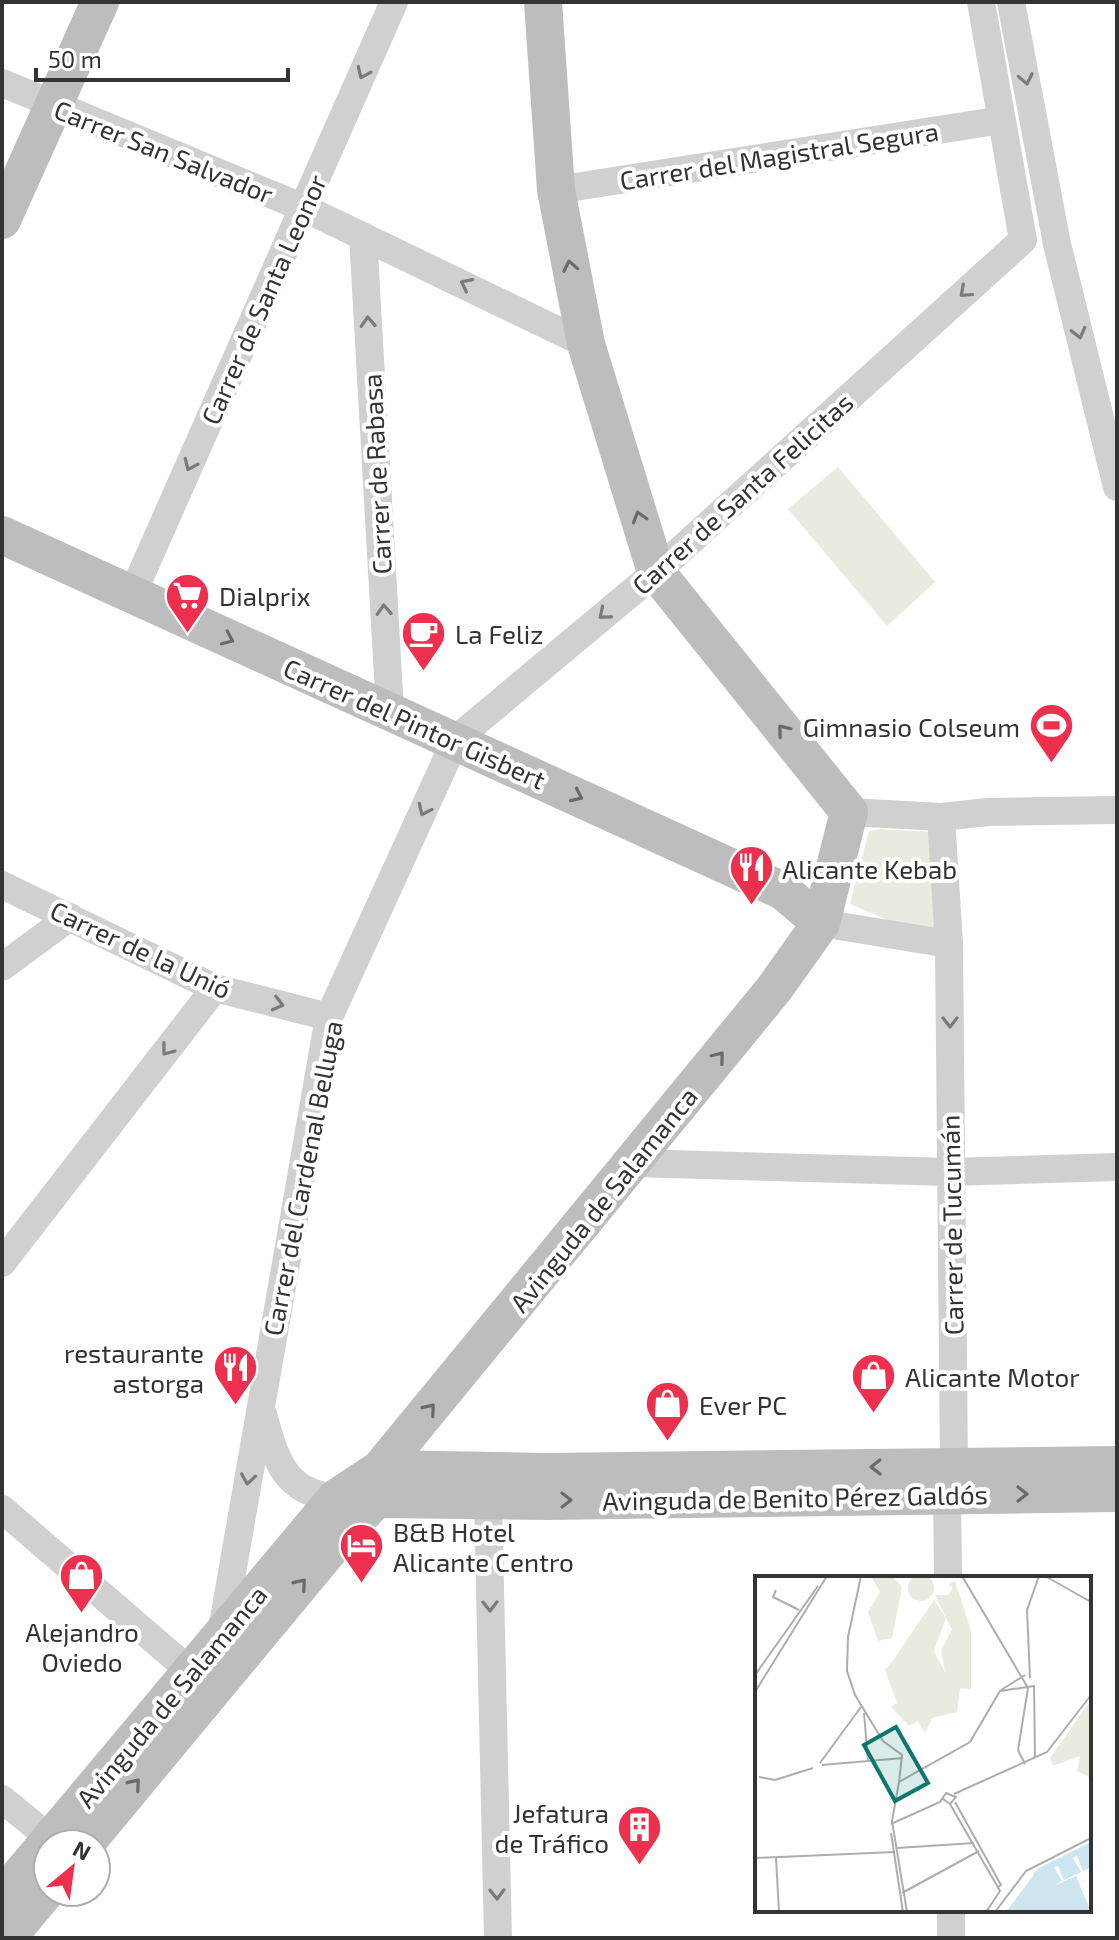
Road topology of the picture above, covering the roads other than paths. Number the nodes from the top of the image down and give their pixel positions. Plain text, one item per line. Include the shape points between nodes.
1 (100, 2) edge
2 (394, 2) edge
3 (543, 2) edge
4 (981, 2) edge
5 (1011, 2) edge
6 (2, 83) edge
7 (53, 106) junction
8 (1002, 120) junction
9 (556, 190) junction
10 (304, 208) junction
11 (2, 220) edge
12 (363, 236) junction
13 (586, 344) junction
14 (1117, 487) edge
15 (2, 535) edge
16 (656, 572) junction
17 (132, 595) junction
18 (390, 712) junction
19 (456, 739) junction
20 (1117, 810) edge
21 (849, 812) junction
22 (941, 817) junction
23 (2, 885) edge
24 (70, 917) junction
25 (821, 923) junction
26 (949, 944) junction
27 (2, 967) edge
28 (215, 988) junction
29 (329, 1017) junction
30 (633, 1163) junction
31 (1117, 1167) edge
32 (950, 1172) junction
33 (3, 1259) edge
34 (260, 1402) junction
35 (1117, 1465) edge
36 (378, 1484) junction
37 (961, 1485) junction
38 (1117, 1493) edge
39 (336, 1498) junction
40 (488, 1500) junction
41 (2, 1509) edge
42 (948, 1576) edge
43 (220, 1638) junction
44 (191, 1672) junction
45 (2, 1799) edge
46 (47, 1828) edge
47 (78, 1828) edge
48 (80, 1828) edge
49 (32, 1872) edge
50 (2, 1897) edge
51 (32, 1908) edge
52 (951, 1912) edge
53 (7, 1938) edge
54 (498, 1938) edge
55 (951, 1938) edge

1 - 7 street
2 -> 10 street, Carrer de Santa Leonor
3 - 9 street
4 - 8 street
5 -> 14 street via 1057,244
6 - 7 street, Carrer San Salvador
7 - 10 street, Carrer San Salvador
7 - 11 street
8 - 9 street, Carrer del Magistral Segura
8 -> 16 street, Carrer de Santa Felicitas via 1023,240
13 -> 9 street
10 - 12 street, Carrer San Salvador
10 -> 17 street, Carrer de Santa Leonor
13 -> 12 street, Carrer San Salvador
18 -> 12 street, Carrer de Rabasa
16 -> 13 street
15 - 17 street, Carrer del Pintor Gisbert
16 -> 19 street, Carrer de Santa Felicitas
21 -> 16 street
17 -> 18 street, Carrer del Pintor Gisbert
18 - 19 street, Carrer del Pintor Gisbert
19 -> 25 street, Carrer del Pintor Gisbert via 783,891
19 -> 29 street, Carrer del Cardenal Belluga
20 - 22 street
21 - 22 street
21 - 25 street
22 - 26 street, Carrer de Tucumán
23 - 24 street, Carrer de la Unió
24 - 27 street
24 - 28 street, Carrer de la Unió
25 - 26 street
30 -> 25 street, Avinguda de Salamanca
26 -> 32 street, Carrer de Tucumán
28 -> 29 street, Carrer de la Unió
28 -> 33 street
29 - 34 street, Carrer del Cardenal Belluga
30 - 32 street
36 -> 30 street, Avinguda de Salamanca
31 - 32 street
32 - 37 street, Carrer de Tucumán
34 - 39 street, Carrer del Cardenal Belluga via 275,1460 293,1483 323,1498
34 -> 43 street, Carrer del Cardenal Belluga
35 - 37 street, Avinguda de Benito Pérez Galdós
37 -> 36 street, Avinguda de Benito Pérez Galdós via 545,1472
36 - 39 street, Avinguda de Salamanca
36 - 40 street, Avinguda de Benito Pérez Galdós
48 -> 36 street, Avinguda de Salamanca via 334,1544
37 -> 38 street, Avinguda de Benito Pérez Galdós
40 -> 37 street, Avinguda de Benito Pérez Galdós
37 - 42 street, Carrer de Tucumán
39 - 43 street, Avinguda de Salamanca
40 -> 54 street
41 - 44 street
43 - 44 street, Avinguda de Salamanca
44 - 47 street, Avinguda de Salamanca
45 - 46 street
49 - 50 street, Avinguda de Salamanca
51 - 53 street
52 - 55 street

